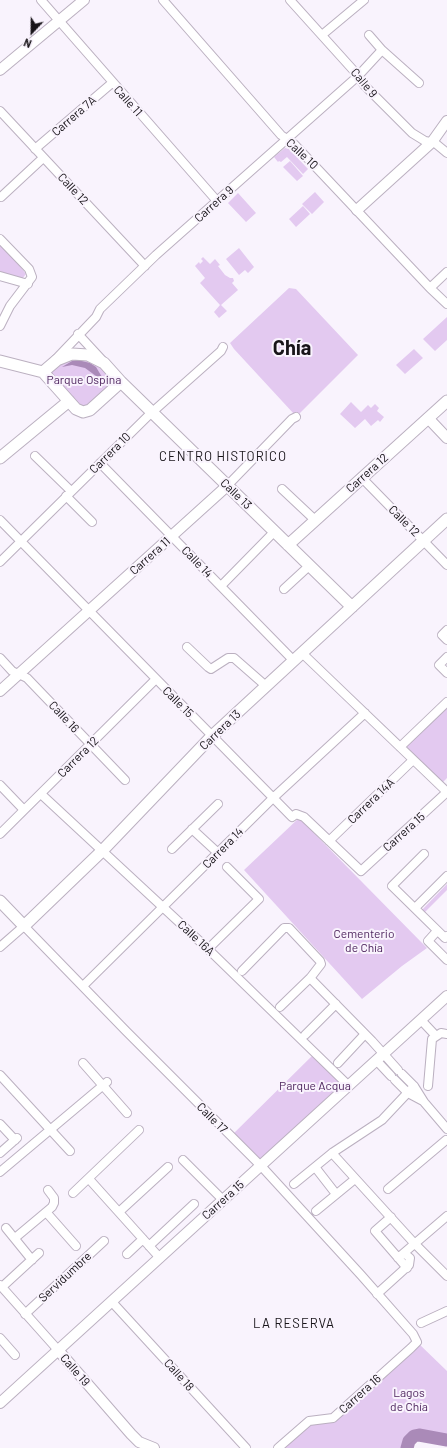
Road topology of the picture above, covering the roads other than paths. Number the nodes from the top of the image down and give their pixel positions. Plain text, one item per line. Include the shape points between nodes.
1 (41, 0) edge
2 (84, 0) edge
3 (163, 0) edge
4 (290, 0) edge
5 (364, 0) edge
6 (58, 21) junction
7 (322, 35) junction
8 (368, 35) dead end
9 (382, 50) junction
10 (0, 70) edge
11 (358, 76) junction
12 (112, 83) junction
13 (419, 83) dead end
14 (0, 111) edge
15 (447, 121) edge
16 (286, 139) junction
17 (432, 142) junction
18 (36, 149) junction
19 (447, 153) edge
20 (43, 158) junction
21 (1, 197) edge
22 (217, 201) junction
23 (357, 210) junction
24 (0, 240) edge
25 (145, 266) junction
26 (447, 272) edge
27 (0, 276) edge
28 (28, 284) junction
29 (430, 288) junction
30 (447, 304) edge
31 (0, 326) edge
32 (78, 334) junction
33 (223, 347) dead end
34 (0, 362) edge
35 (53, 363) junction
36 (104, 363) junction
37 (43, 372) junction
38 (121, 382) junction
39 (69, 401) junction
40 (447, 401) edge
41 (152, 412) junction
42 (296, 417) dead end
43 (428, 418) junction
44 (447, 438) edge
45 (35, 456) dead end
46 (0, 458) edge
47 (100, 463) junction
48 (362, 478) junction
49 (227, 486) junction
50 (282, 489) dead end
51 (69, 494) junction
52 (447, 519) edge
53 (0, 520) edge
54 (315, 520) junction
55 (92, 522) dead end
56 (274, 532) junction
57 (172, 536) junction
58 (424, 541) junction
59 (20, 542) junction
60 (288, 545) junction
61 (0, 562) edge
62 (447, 564) edge
63 (309, 566) junction
64 (221, 586) junction
65 (284, 589) dead end
66 (352, 607) junction
67 (88, 611) junction
68 (187, 647) dead end
69 (302, 653) junction
70 (0, 658) edge
71 (447, 658) edge
72 (294, 661) junction
73 (447, 673) edge
74 (19, 674) junction
75 (156, 679) junction
76 (266, 686) junction
77 (0, 691) edge
78 (447, 702) edge
79 (365, 713) junction
80 (212, 736) junction
81 (90, 745) junction
82 (400, 747) junction
83 (413, 760) junction
84 (124, 780) dead end
85 (0, 785) edge
86 (447, 792) edge
87 (41, 794) junction
88 (273, 798) junction
89 (218, 804) dead end
90 (24, 810) junction
91 (192, 829) junction
92 (0, 834) edge
93 (329, 841) junction
94 (172, 848) dead end
95 (102, 851) junction
96 (218, 853) junction
97 (424, 854) dead end
98 (226, 867) dead end
99 (361, 871) joint
100 (447, 876) edge
101 (0, 901) edge
102 (164, 907) junction
103 (415, 908) junction
104 (24, 926) junction
105 (437, 931) junction
106 (447, 936) edge
107 (0, 947) edge
108 (208, 949) junction
109 (447, 960) edge
110 (242, 971) dead end
111 (311, 977) junction
112 (83, 986) junction
113 (447, 996) edge
114 (336, 1004) junction
115 (280, 1007) dead end
116 (421, 1020) junction
117 (365, 1034) junction
118 (447, 1034) edge
119 (305, 1035) dead end
120 (436, 1036) junction
121 (380, 1057) junction
122 (83, 1063) dead end
123 (338, 1063) dead end
124 (0, 1075) edge
125 (105, 1084) junction
126 (348, 1086) junction
127 (414, 1086) junction
128 (428, 1086) dead end
129 (408, 1093) junction
130 (424, 1102) junction
131 (127, 1113) dead end
132 (0, 1124) edge
133 (447, 1129) edge
134 (51, 1130) junction
135 (139, 1130) dead end
136 (447, 1138) edge
137 (70, 1151) dead end
138 (0, 1153) edge
139 (332, 1153) junction
140 (183, 1160) dead end
141 (260, 1166) junction
142 (168, 1167) dead end
143 (315, 1167) junction
144 (0, 1172) edge
145 (355, 1178) junction
146 (89, 1179) junction
147 (294, 1184) dead end
148 (388, 1189) dead end
149 (48, 1190) dead end
150 (73, 1193) dead end
151 (336, 1194) junction
152 (223, 1200) junction
153 (194, 1204) dead end
154 (316, 1210) dead end
155 (46, 1212) junction
156 (119, 1212) junction
157 (447, 1216) edge
158 (390, 1217) junction
159 (6, 1228) dead end
160 (15, 1238) junction
161 (143, 1239) junction
162 (104, 1241) dead end
163 (414, 1243) junction
164 (76, 1246) dead end
165 (149, 1246) junction
166 (39, 1253) dead end
167 (127, 1254) dead end
168 (401, 1255) junction
169 (160, 1258) junction
170 (32, 1260) junction
171 (447, 1276) edge
172 (1, 1286) edge
173 (377, 1294) junction
174 (112, 1302) junction
175 (447, 1310) edge
176 (25, 1314) junction
177 (421, 1323) dead end
178 (0, 1338) edge
179 (417, 1342) joint
180 (58, 1350) junction
181 (15, 1355) dead end
182 (0, 1403) edge
183 (154, 1448) edge
184 (246, 1448) edge
185 (278, 1448) edge

1 - 6 street, Calle 11
2 - 6 street
3 - 16 street, Calle 10
4 - 7 street, Calle 9
5 - 7 street
6 - 10 street
6 - 12 street, Calle 11
7 - 11 street, Calle 9
8 - 9 street
9 - 11 street, Carrera 9
9 - 13 street
11 - 16 street, Carrera 9
11 - 17 street, Calle 9 via 364,86 412,133
12 - 18 street, Carrera 7A
12 - 22 street, Calle 11
14 - 18 street, Calle 12
15 - 17 street
16 - 22 street, Carrera 9
16 - 23 street, Calle 10 via 294,144
17 - 19 street, Calle 9
17 - 23 street
18 - 20 street, Calle 12
20 - 21 street
20 - 25 street, Calle 12
22 - 25 street, Carrera 9
23 - 29 street, Calle 10
24 - 28 street via 29,269 32,277
25 - 32 street, Carrera 9
26 - 29 street
27 - 28 street
28 - 31 street via 10,306
29 - 30 street, Calle 10
32 - 35 street, Carrera 9
32 - 36 street, Calle 13
33 - 41 street, Carrera 10
34 - 37 main road
35 - 36 main road, Calle 13 via 62,357 77,354 93,357
35 - 37 main road, Calle 13
36 - 38 main road, Calle 13
37 - 39 main road
38 - 39 main road via 90,410 83,412
38 - 41 main road, Calle 13
39 - 46 main road
40 - 43 main road, Carrera 12
41 - 47 street, Carrera 10
41 - 49 main road, Calle 13
42 - 49 street, Carrera 11
43 - 44 street
43 - 48 main road, Carrera 12
45 - 51 street
47 - 51 street, Carrera 10
47 - 57 street, Calle 14
48 - 54 main road, Carrera 12
48 - 58 street, Calle 12
49 - 56 main road, Calle 13
49 - 57 street, Carrera 11
50 - 54 street
51 - 55 street
51 - 59 street, Carrera 10
52 - 58 main road, Carrera 13
53 - 59 street, Calle 15
54 - 60 main road, Carrera 12
56 - 60 main road, Calle 13
56 - 64 street
57 - 64 street, Calle 14
57 - 67 street, Carrera 11
58 - 62 street, Calle 12
58 - 66 main road, Carrera 13
59 - 61 street, Carrera 10
59 - 67 street, Calle 15
60 - 63 main road, Calle 13
63 - 65 street
63 - 66 main road, Calle 13
64 - 72 street, Calle 14
66 - 69 main road, Carrera 13
67 - 74 street, Carrera 11
67 - 75 street, Calle 15
68 - 76 street via 211,668 228,658 234,658
69 - 72 main road, Carrera 13
69 - 79 street
70 - 74 street, Calle 16 via 12,671
71 - 73 street via 439,665
72 - 76 main road, Carrera 13
74 - 77 street, Carrera 11
74 - 81 street, Calle 16 via 27,678
75 - 80 street, Calle 15
75 - 81 street, Carrera 12
76 - 80 main road, Carrera 13
78 - 82 street
79 - 82 street
79 - 88 street, Carrera 14
80 - 88 street, Calle 15
80 - 95 main road, Carrera 13
81 - 84 street, Calle 16
81 - 87 street, Carrera 12
82 - 83 street
83 - 86 street
83 - 93 street, Carrera 14A
85 - 90 street
86 - 99 street, Carrera 15
87 - 90 street, Carrera 12
87 - 95 street, Calle 16A
88 - 93 street, Calle 15 via 292,817 296,814 304,817
88 - 96 street, Carrera 14
89 - 91 street
90 - 92 street, Carrera 12
91 - 94 street
91 - 96 street
93 - 99 street, Calle 15
95 - 102 street, Calle 16A
95 - 104 main road, Carrera 13
96 - 102 street, Carrera 14
97 - 103 street via 392,886
98 - 108 street via 259,899
100 - 103 street
101 - 104 main road, Calle 17
102 - 108 street, Calle 16A
102 - 112 street, Carrera 14
103 - 105 street
104 - 107 street, Carrera 13
104 - 112 street, Calle 17
105 - 106 street via 445,938
105 - 109 street via 428,941
108 - 126 street, Calle 16A
110 - 111 street via 286,927 320,961 320,967
111 - 114 street
111 - 115 street
112 - 141 street, Calle 17
113 - 116 street, Carrera 15
114 - 117 street
114 - 119 street
116 - 120 street
116 - 121 street, Carrera 15
117 - 121 street
117 - 123 street
118 - 120 street
120 - 128 street via 432,1039
121 - 126 street, Carrera 15
121 - 127 street
121 - 129 street via 393,1078
122 - 125 street
124 - 134 street
125 - 131 street
125 - 134 street
126 - 141 street, Carrera 15
127 - 129 street
127 - 130 street
129 - 130 street
129 - 139 street via 382,1120
130 - 133 street
132 - 138 street via 16,1139
134 - 137 street
134 - 144 street
135 - 146 street
136 - 148 street
139 - 143 street
139 - 145 street
140 - 152 street
141 - 152 street, Carrera 15
141 - 173 street, Calle 17
142 - 156 street
143 - 147 street
143 - 151 street
145 - 151 street
145 - 158 street
146 - 150 street
146 - 156 street
149 - 155 street via 54,1198 54,1203
151 - 154 street
152 - 169 street, Carrera 15
153 - 165 street
155 - 160 street
155 - 164 street
156 - 161 street
157 - 163 street
158 - 163 street
158 - 168 street via 375,1231
159 - 160 street
160 - 170 street
161 - 165 street
161 - 167 street
162 - 176 street, Servidumbre
163 - 168 street
163 - 171 street
165 - 169 street
166 - 170 street
168 - 173 street via 410,1258 409,1265
169 - 174 street, Carrera 15
170 - 172 street
172 - 176 street, Calle 19
173 - 179 street, Calle 17 via 413,1334
174 - 180 street, Carrera 15
174 - 184 street, Calle 18
175 - 177 street
176 - 180 street, Calle 19
178 - 181 street
179 - 185 street, Carrera 16 via 333,1418 309,1421
180 - 182 street, Carrera 15
180 - 183 street, Calle 19 via 131,1434 139,1442

